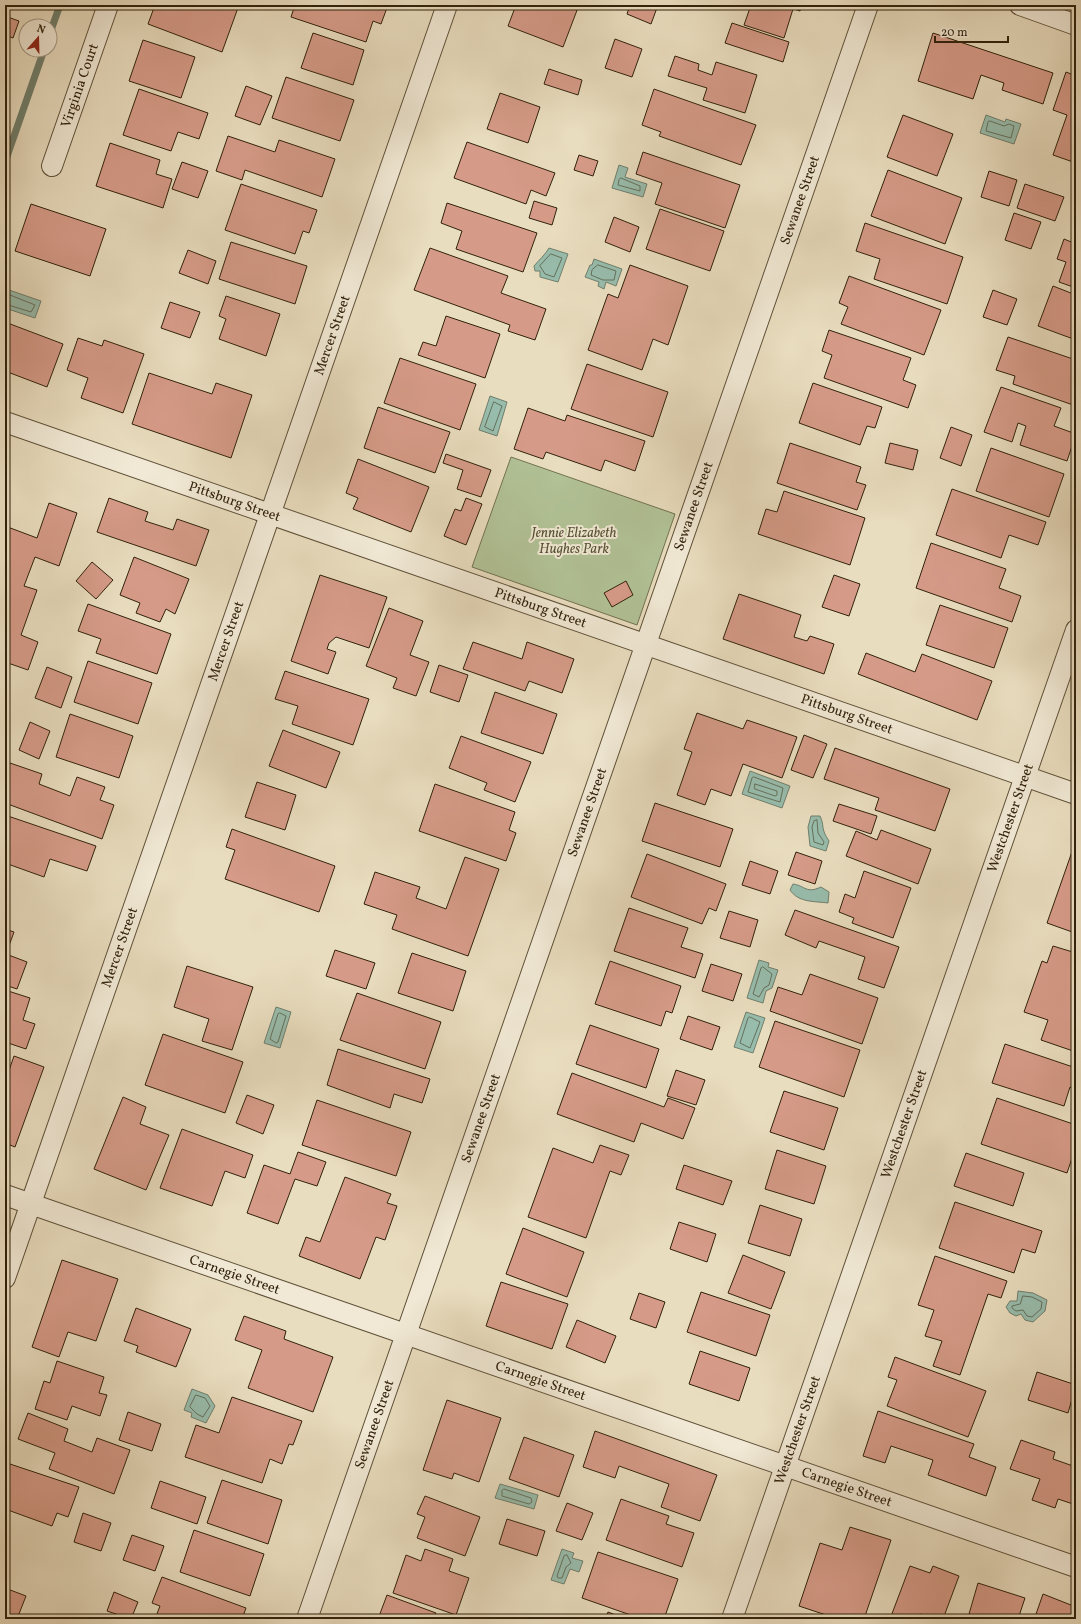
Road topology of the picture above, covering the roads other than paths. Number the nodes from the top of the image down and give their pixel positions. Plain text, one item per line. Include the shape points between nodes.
1 (108, 5) edge
2 (447, 5) edge
3 (868, 5) edge
4 (1020, 5) edge
5 (1076, 25) edge
6 (52, 166) dead end
7 (5, 422) edge
8 (270, 514) junction
9 (1076, 630) edge
10 (646, 644) junction
11 (1025, 776) junction
12 (1076, 794) edge
13 (5, 1195) edge
14 (31, 1204) junction
15 (5, 1278) edge
16 (406, 1335) junction
17 (785, 1466) junction
18 (1076, 1567) edge
19 (307, 1619) edge
20 (732, 1619) edge

1 - 6 street, Virginia Court
2 - 8 street, Mercer Street
3 - 10 street, Sewanee Street
4 - 5 street
7 - 8 street, Pittsburg Street
8 - 10 street, Pittsburg Street
8 - 14 street, Mercer Street
9 - 11 street, Westchester Street
10 - 11 street, Pittsburg Street
10 - 16 street, Sewanee Street
11 - 12 street, Pittsburg Street
11 - 17 street, Westchester Street
13 - 14 street, Carnegie Street
14 - 15 street, Mercer Street
14 - 16 street, Carnegie Street
16 - 17 street, Carnegie Street
16 - 19 street, Sewanee Street
17 - 18 street, Carnegie Street
17 - 20 street, Westchester Street

